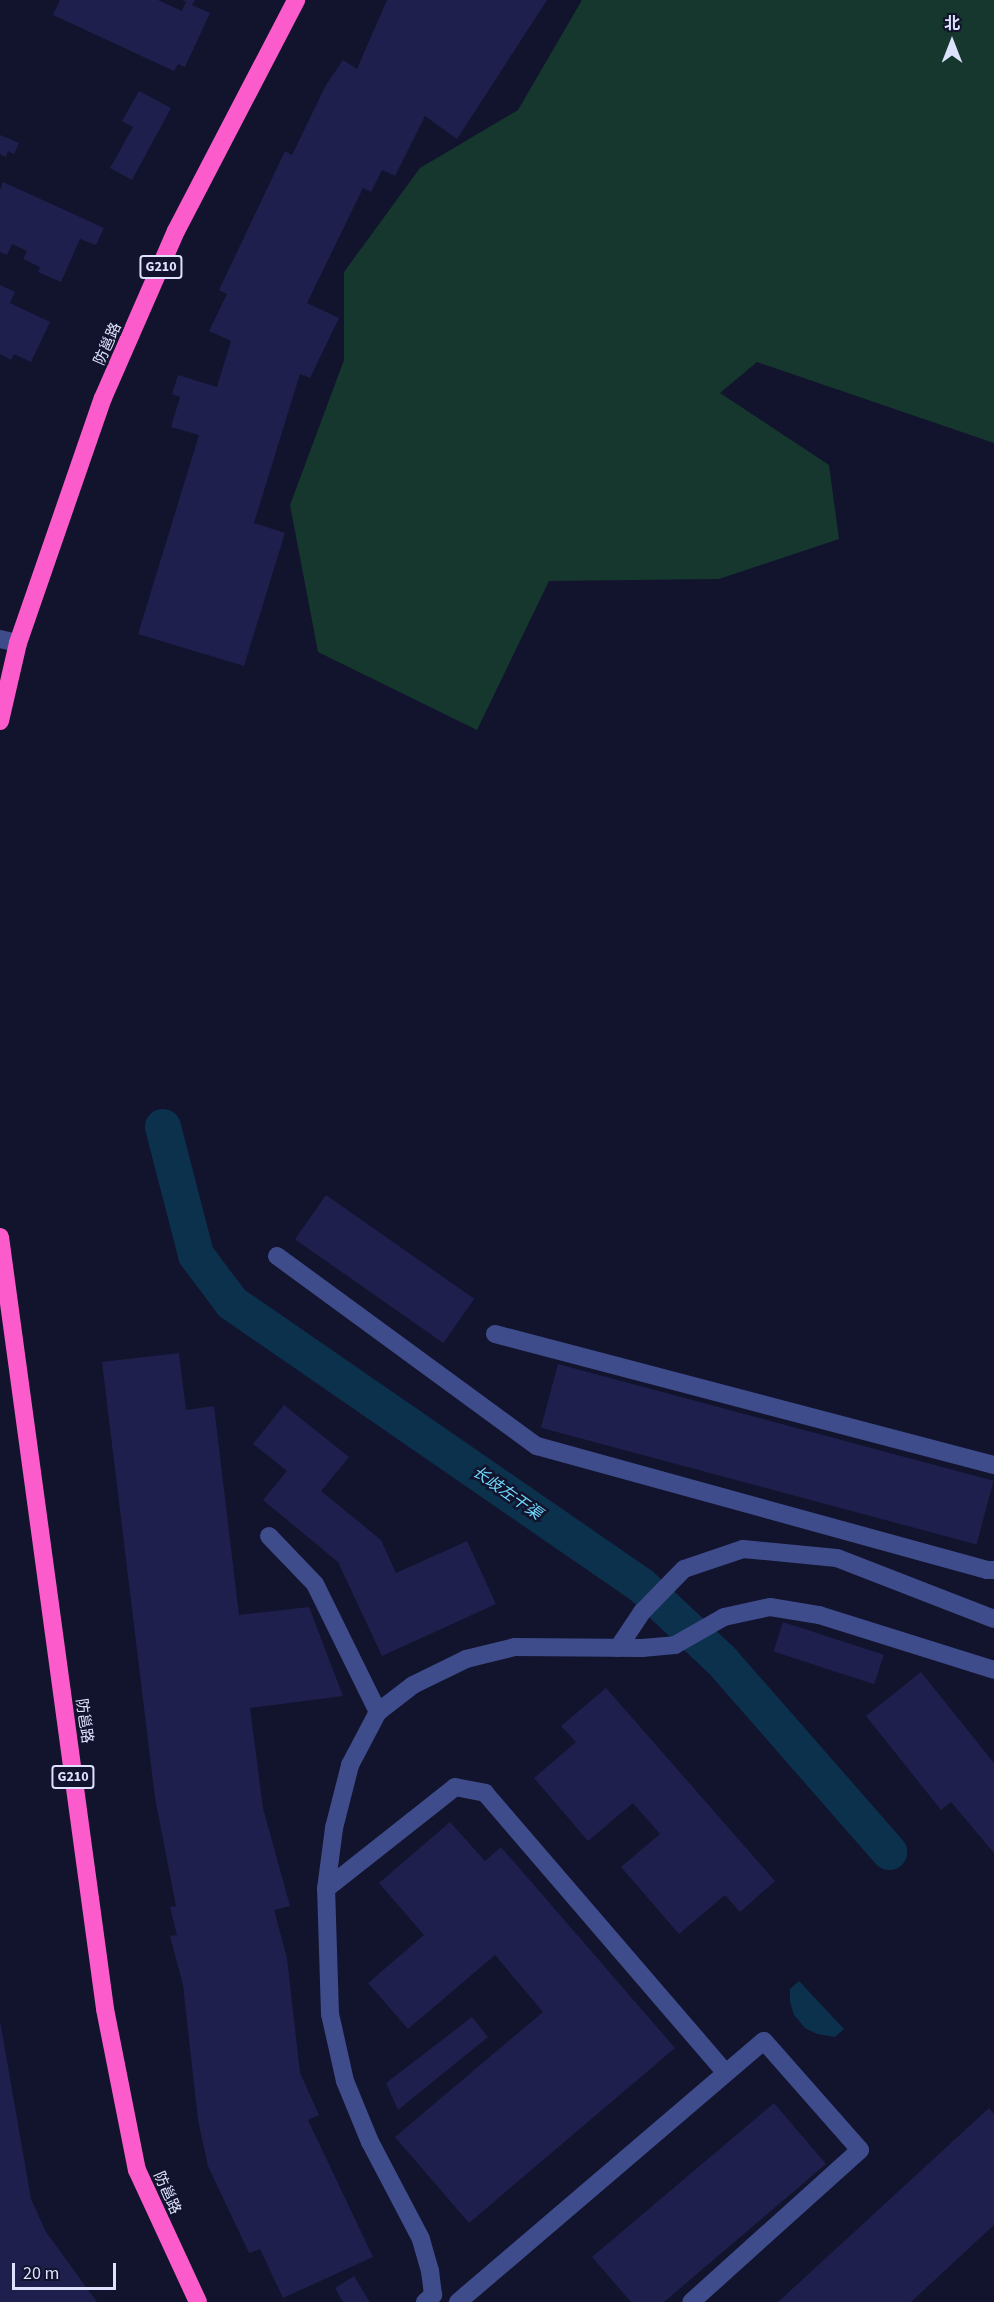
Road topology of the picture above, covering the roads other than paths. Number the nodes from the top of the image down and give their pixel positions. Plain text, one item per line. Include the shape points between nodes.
1 (296, 0) edge
2 (9, 641) edge
3 (0, 721) edge
4 (0, 1237) edge
5 (277, 1256) dead end
6 (495, 1334) dead end
7 (994, 1466) edge
8 (269, 1536) dead end
9 (994, 1570) edge
10 (994, 1619) edge
11 (618, 1648) junction
12 (994, 1670) edge
13 (378, 1712) junction
14 (326, 1890) junction
15 (726, 2073) junction
16 (433, 2300) edge
17 (198, 2302) edge
18 (458, 2302) edge
19 (691, 2302) edge

1 - 2 highway, 防邕路 / G210 via 176,231 112,377
2 - 3 highway, 防邕路 / G210
4 - 17 highway, 防邕路 / G210 via 105,2009 137,2170
5 - 9 street via 537,1446
6 - 7 street
8 - 13 street via 315,1584
10 - 11 street via 837,1558 743,1549 684,1569 642,1612
11 - 12 street via 675,1645 724,1617 770,1607 795,1609
11 - 13 street via 515,1647 466,1659 413,1685
13 - 14 street via 350,1765 334,1828
14 - 15 street via 454,1787 484,1793
14 - 16 street via 330,2014 345,2081 370,2142 421,2239
15 - 18 street
15 - 19 street via 764,2041 860,2150

